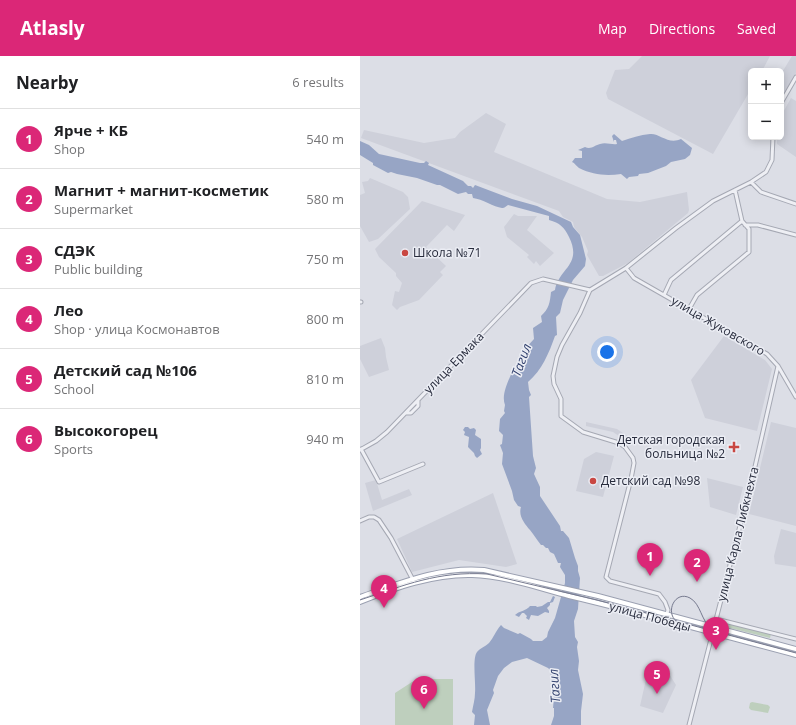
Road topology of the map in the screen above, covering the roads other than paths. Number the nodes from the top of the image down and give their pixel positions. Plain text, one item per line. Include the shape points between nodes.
1 (796, 77) edge
2 (784, 98) edge
3 (773, 140) edge
4 (751, 182) junction
5 (735, 190) junction
6 (796, 204) edge
7 (742, 221) junction
8 (745, 225) junction
9 (796, 235) edge
10 (626, 268) junction
11 (590, 290) junction
12 (664, 295) junction
13 (689, 309) junction
14 (778, 366) junction
15 (796, 397) edge
16 (361, 449) edge
17 (423, 464) dead end
18 (360, 521) edge
19 (413, 581) junction
20 (360, 597) edge
21 (360, 602) edge
22 (666, 615) junction
23 (665, 620) junction
24 (720, 620) dead end
25 (714, 627) junction
26 (713, 633) junction
27 (796, 639) edge
28 (796, 649) edge
29 (796, 655) edge
30 (689, 725) edge

1 - 2 street
3 - 4 street via 771,164 766,172
4 - 5 street
4 - 6 street via 761,192
5 - 7 street
5 - 10 street via 694,214
7 - 8 street
7 - 12 street via 671,280
8 - 9 street via 758,225
8 - 13 street via 749,229 749,252 697,295
10 - 11 street
10 - 12 street, улица Жуковского via 634,278
11 - 16 street, улица Ермака via 548,280 538,280 525,288 381,438
11 - 22 street via 560,351 553,376 560,399 561,416 583,432 619,443 633,458 631,479 606,574 610,580 659,594 668,610
12 - 13 street, улица Жуковского
13 - 14 street, улица Жуковского via 767,354
14 - 15 street, улица Жуковского
14 - 25 street, улица Карла Либкнехта
16 - 17 street via 379,482
18 - 19 street via 374,517 382,524
19 - 20 main road
19 - 21 main road
19 - 22 main road, улица Победы via 436,572 471,569 494,571
19 - 23 main road, улица Победы via 471,575 494,578
22 - 23 street
22 - 25 main road, улица Победы
23 - 26 main road, улица Победы
24 - 27 street
25 - 26 street, улица Карла Либкнехта
25 - 28 main road, улица Победы
26 - 29 main road, улица Победы
26 - 30 street, улица Карла Либкнехта

